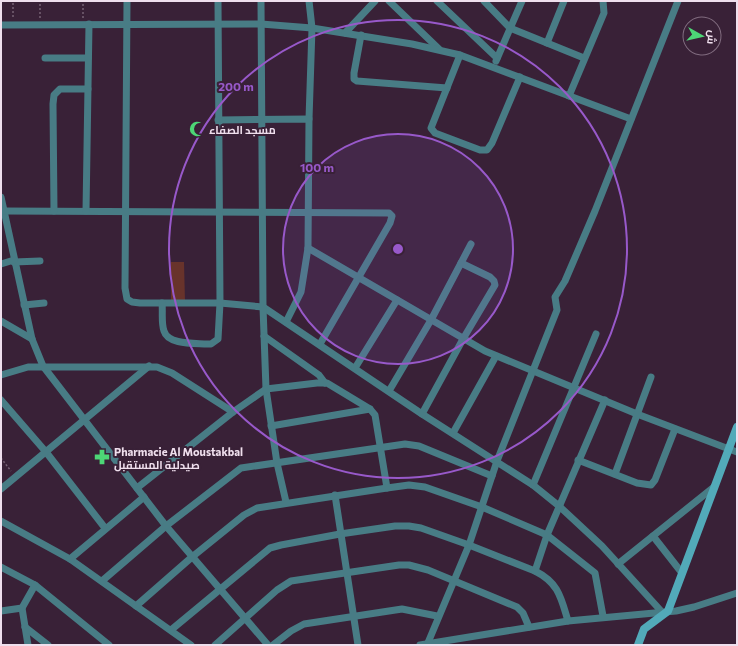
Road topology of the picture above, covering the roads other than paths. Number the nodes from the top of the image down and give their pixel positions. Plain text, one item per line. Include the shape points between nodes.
1 (127, 1) edge
2 (218, 1) edge
3 (261, 1) edge
4 (309, 1) edge
5 (375, 1) edge
6 (389, 1) edge
7 (437, 1) edge
8 (484, 1) edge
9 (522, 1) edge
10 (564, 1) edge
11 (603, 1) edge
12 (678, 1) edge
13 (86, 24) junction
14 (128, 24) junction
15 (217, 24) junction
16 (261, 24) junction
17 (1, 25) edge
18 (312, 28) junction
19 (510, 28) junction
20 (345, 33) junction
21 (361, 35) junction
22 (547, 43) junction
23 (440, 50) junction
24 (460, 55) junction
25 (45, 58) dead end
26 (88, 58) junction
27 (497, 58) junction
28 (584, 58) junction
29 (494, 66) junction
30 (520, 77) junction
31 (447, 88) junction
32 (88, 89) junction
33 (569, 96) junction
34 (263, 119) junction
35 (309, 119) junction
36 (631, 119) junction
37 (218, 120) junction
38 (1, 197) edge
39 (4, 211) junction
40 (54, 211) junction
41 (86, 211) junction
42 (125, 212) junction
43 (220, 212) junction
44 (263, 212) junction
45 (308, 212) junction
46 (471, 244) dead end
47 (308, 248) junction
48 (14, 261) junction
49 (40, 261) dead end
50 (461, 263) junction
51 (1, 264) edge
52 (358, 278) junction
53 (398, 300) junction
54 (44, 303) dead end
55 (162, 303) junction
56 (220, 304) junction
57 (24, 305) junction
58 (263, 307) junction
59 (431, 320) junction
60 (1, 321) edge
61 (286, 322) junction
62 (596, 334) dead end
63 (264, 336) junction
64 (32, 339) junction
65 (463, 339) junction
66 (320, 344) junction
67 (496, 356) junction
68 (43, 366) junction
69 (149, 366) junction
70 (355, 368) junction
71 (532, 371) junction
72 (1, 375) edge
73 (651, 377) dead end
74 (325, 383) junction
75 (573, 388) junction
76 (266, 389) junction
77 (389, 391) junction
78 (1, 400) edge
79 (605, 400) junction
80 (370, 409) junction
81 (233, 412) junction
82 (422, 414) junction
83 (637, 414) junction
84 (83, 420) junction
85 (271, 426) junction
86 (737, 427) edge
87 (675, 429) junction
88 (453, 433) junction
89 (380, 447) junction
90 (728, 449) junction
91 (46, 452) junction
92 (737, 452) edge
93 (578, 460) junction
94 (497, 461) junction
95 (277, 463) junction
96 (615, 474) junction
97 (492, 476) junction
98 (533, 485) junction
99 (714, 487) junction
100 (137, 488) junction
101 (387, 488) junction
102 (1, 489) edge
103 (144, 496) junction
104 (335, 496) junction
105 (286, 502) junction
106 (559, 506) junction
107 (482, 507) junction
108 (1, 521) edge
109 (166, 526) junction
110 (105, 528) junction
111 (340, 534) junction
112 (547, 536) junction
113 (653, 536) junction
114 (469, 544) junction
115 (192, 557) junction
116 (70, 558) junction
117 (618, 564) junction
118 (1, 567) edge
119 (535, 571) junction
120 (346, 572) junction
121 (682, 573) junction
122 (102, 581) junction
123 (453, 581) junction
124 (35, 585) junction
125 (221, 590) junction
126 (737, 592) edge
127 (136, 606) junction
128 (22, 608) junction
129 (1, 611) edge
130 (665, 611) junction
131 (354, 616) junction
132 (437, 616) junction
133 (603, 616) junction
134 (245, 618) junction
135 (568, 621) junction
136 (25, 627) junction
137 (530, 627) junction
138 (171, 630) junction
139 (28, 645) edge
140 (48, 645) edge
141 (108, 645) edge
142 (190, 645) edge
143 (215, 645) edge
144 (268, 645) edge
145 (273, 645) edge
146 (358, 645) edge
147 (424, 645) edge
148 (638, 645) edge

1 - 14 street
2 - 15 street
3 - 16 street
4 - 18 street
5 - 20 street
6 - 23 street
7 - 27 street
8 - 19 street
9 - 19 street
10 - 22 street
11 - 28 street via 604,13
12 - 36 street
13 - 14 street
13 - 17 street
13 - 26 street
14 - 15 street
14 - 42 street
15 - 16 street
15 - 37 street
16 - 18 street
16 - 34 street
18 - 20 street
18 - 35 street
19 - 22 street
19 - 27 street
20 - 21 street
21 - 23 street
21 - 31 street via 354,73 357,81
22 - 28 street
23 - 24 street
24 - 29 street
24 - 31 street
25 - 26 street
26 - 32 street
27 - 29 street
28 - 33 street
29 - 30 street
30 - 31 street via 492,143 484,151 432,130 433,120
30 - 33 street
32 - 40 street via 60,89 54,95
32 - 41 street
33 - 36 street
34 - 35 street
34 - 37 street
34 - 44 street
35 - 45 street
36 - 71 street via 583,239 555,296 557,310
37 - 43 street
38 - 39 street
39 - 40 street
39 - 48 street
40 - 41 street
41 - 42 street
42 - 43 street
42 - 55 street via 126,296 132,302
43 - 44 street
43 - 56 street
44 - 45 street
44 - 58 street
45 - 47 street
45 - 52 street via 391,214 390,223
46 - 50 street
47 - 52 street
47 - 61 street via 300,292
48 - 49 street
48 - 51 street
48 - 57 street
50 - 59 street
50 - 65 street via 490,277 495,283
52 - 53 street
52 - 66 street
53 - 59 street
53 - 70 street
54 - 57 street
55 - 56 street
55 - 56 street via 164,331 168,338 207,344 218,339
56 - 58 street
57 - 64 street
58 - 61 street
58 - 63 street
59 - 65 street
59 - 77 street
60 - 64 street
61 - 66 street
62 - 75 street
63 - 74 street via 319,375
63 - 76 street
64 - 68 street
65 - 67 street
65 - 82 street
66 - 70 street
67 - 71 street
67 - 88 street
68 - 69 street
68 - 72 street via 28,366
68 - 84 street
69 - 81 street via 172,373
69 - 84 street
70 - 77 street
71 - 75 street
71 - 94 street
73 - 83 street
74 - 76 street
74 - 80 street via 333,385
75 - 79 street
75 - 98 street
76 - 81 street
76 - 85 street
77 - 82 street
78 - 91 street
79 - 83 street
79 - 93 street
80 - 85 street
80 - 89 street via 376,418
81 - 100 street
82 - 88 street
83 - 87 street
83 - 96 street
84 - 91 street
84 - 100 street
85 - 95 street
86 - 90 street
87 - 90 street
87 - 96 street via 651,485 637,483
88 - 94 street
89 - 95 street
89 - 97 street via 405,444 419,446
89 - 101 street
90 - 92 street
90 - 99 street
91 - 102 street
91 - 110 street
93 - 96 street
93 - 106 street
94 - 97 street
94 - 98 street
95 - 105 street
95 - 109 street via 237,470
97 - 107 street
98 - 106 street
99 - 113 street
99 - 121 street
100 - 103 street
101 - 104 street
101 - 107 street via 425,487
103 - 109 street
103 - 110 street
104 - 105 street
104 - 111 street
105 - 115 street via 252,510
106 - 112 street
106 - 117 street
107 - 112 street
107 - 114 street
108 - 116 street
109 - 115 street
109 - 122 street
110 - 116 street
111 - 114 street via 409,526
111 - 120 street
111 - 125 street via 270,548
112 - 119 street
112 - 133 street via 595,573
113 - 117 street
113 - 121 street
114 - 119 street
114 - 123 street
115 - 125 street
115 - 127 street
116 - 122 street
117 - 130 street
118 - 124 street
119 - 135 street via 553,583
120 - 123 street via 409,565
120 - 131 street
120 - 134 street via 291,581
121 - 130 street
122 - 127 street
123 - 132 street
123 - 137 street via 517,607
124 - 128 street
124 - 141 street
125 - 134 street
125 - 138 street
126 - 130 street via 694,607
127 - 138 street
128 - 129 street
128 - 136 street
130 - 133 street
130 - 148 street via 644,629
131 - 132 street via 402,609
131 - 145 street via 304,624
131 - 146 street
132 - 147 street
133 - 135 street
134 - 143 street
134 - 144 street
135 - 137 street
136 - 139 street
136 - 140 street
137 - 147 street
138 - 142 street

